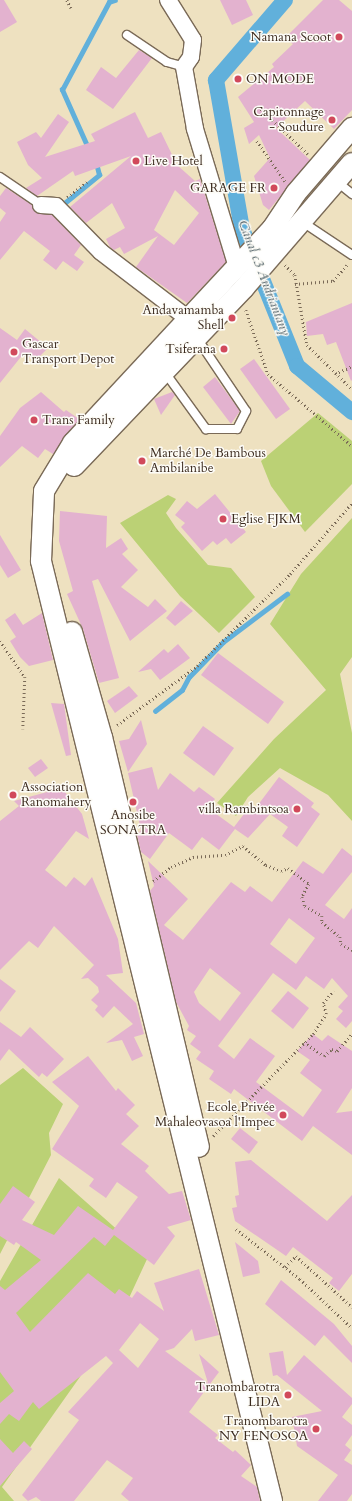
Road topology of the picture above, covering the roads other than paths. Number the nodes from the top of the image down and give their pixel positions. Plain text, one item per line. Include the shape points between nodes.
1 (168, 0) edge
2 (127, 36) dead end
3 (184, 66) junction
4 (352, 128) edge
5 (352, 163) edge
6 (0, 177) edge
7 (336, 181) junction
8 (352, 194) edge
9 (48, 205) joint
10 (301, 221) junction
11 (352, 255) edge
12 (239, 265) junction
13 (193, 328) junction
14 (164, 370) junction
15 (272, 1501) edge
16 (286, 1501) edge

1 - 3 street via 193,40 191,57
2 - 3 lane via 167,62
3 - 12 street via 198,146
4 - 12 street via 296,193 272,229
5 - 7 street
6 - 9 lane
7 - 8 lane
7 - 10 street
9 - 13 street
10 - 11 lane
10 - 13 street via 242,290
12 - 13 street
13 - 14 street
13 - 14 lane via 246,411 237,429 206,429
13 - 15 street via 73,443 44,491 41,561
14 - 16 street via 83,452 52,499 51,559 102,737

